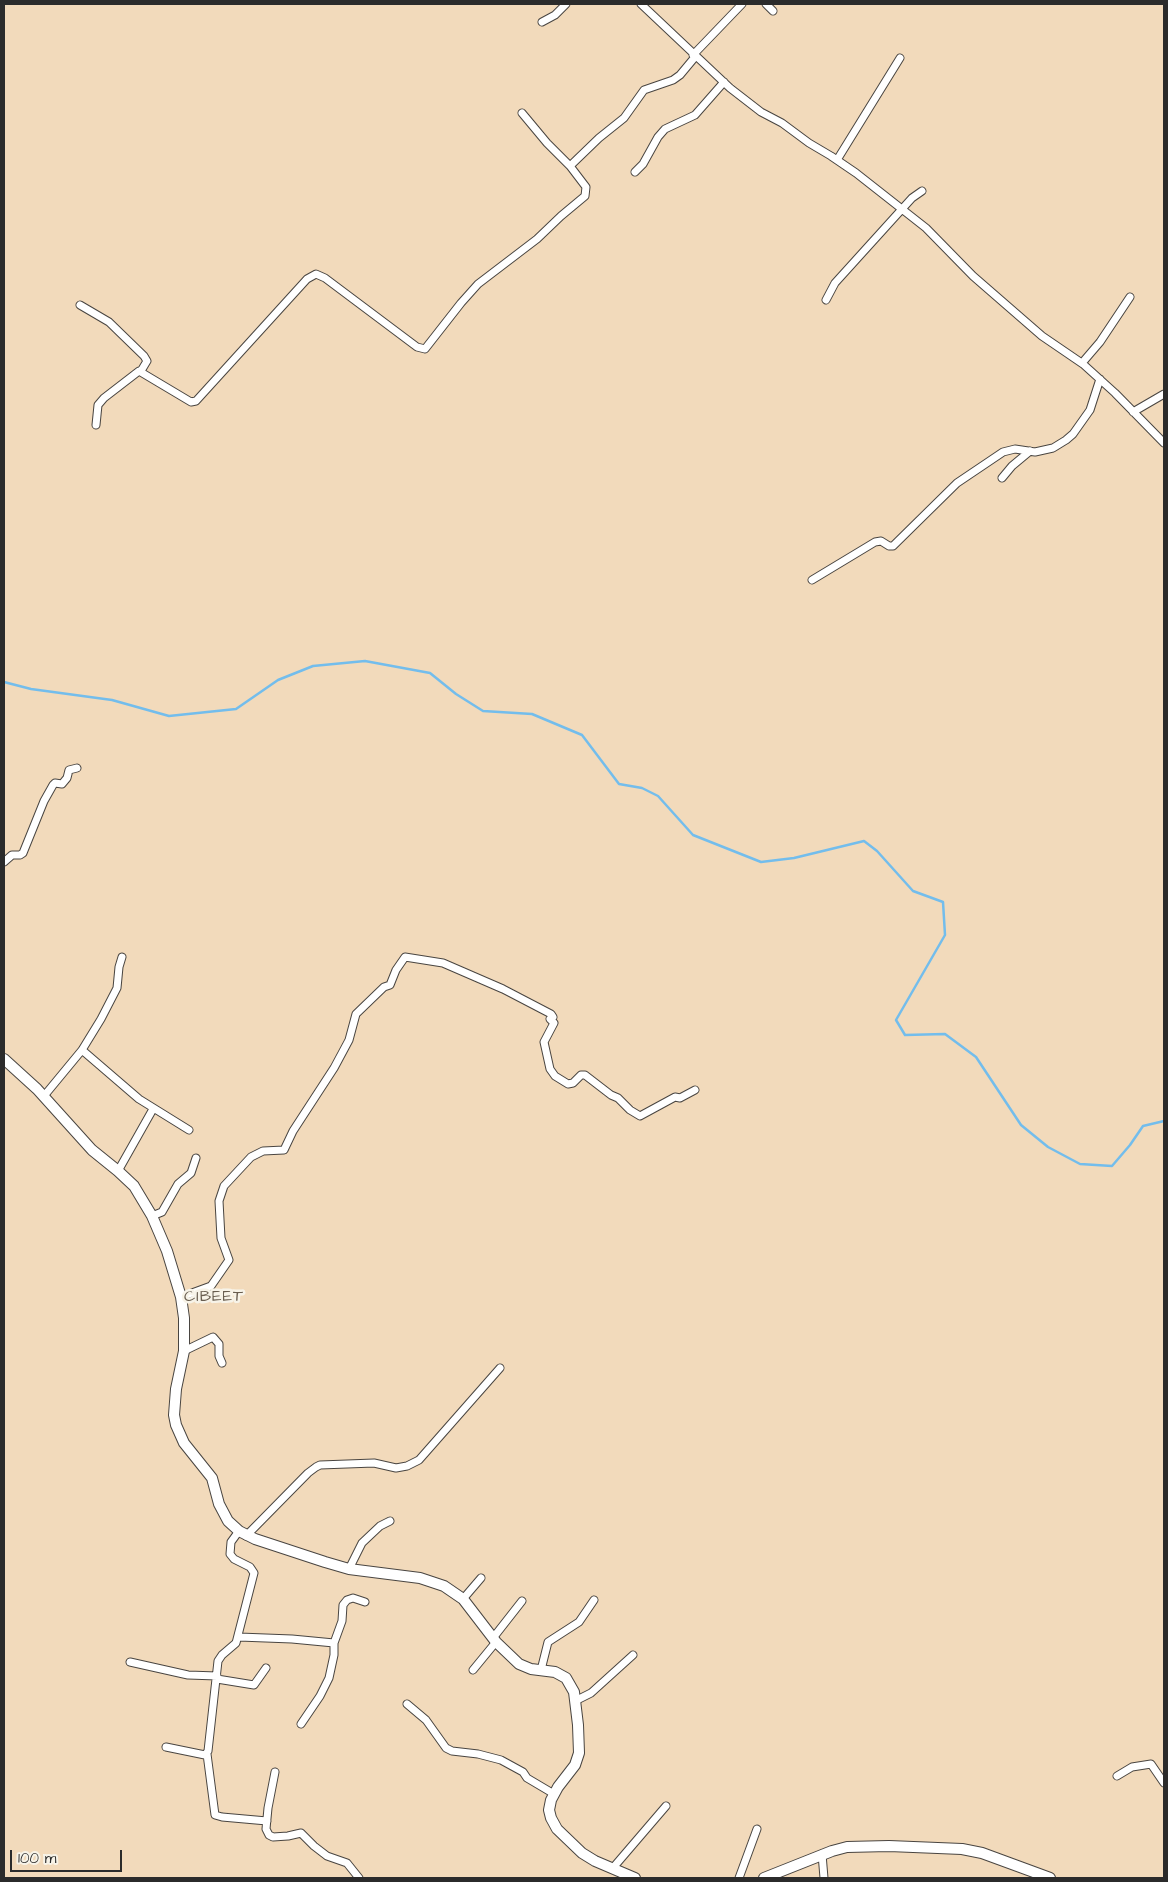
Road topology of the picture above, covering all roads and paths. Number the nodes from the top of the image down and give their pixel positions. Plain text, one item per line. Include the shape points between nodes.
1 (566, 4) edge
2 (641, 4) edge
3 (742, 4) edge
4 (766, 4) edge
5 (773, 11) dead end
6 (542, 22) dead end
7 (694, 56) junction
8 (900, 58) dead end
9 (724, 82) junction
10 (522, 113) dead end
11 (836, 160) junction
12 (570, 166) junction
13 (635, 172) dead end
14 (922, 191) dead end
15 (901, 210) junction
16 (1130, 297) dead end
17 (826, 300) dead end
18 (80, 305) dead end
19 (1082, 363) junction
20 (142, 372) junction
21 (1100, 379) junction
22 (1164, 394) edge
23 (1133, 412) junction
24 (96, 425) dead end
25 (1164, 443) edge
26 (1030, 451) junction
27 (1002, 478) dead end
28 (812, 580) dead end
29 (77, 768) dead end
30 (4, 862) edge
31 (122, 957) dead end
32 (82, 1050) junction
33 (4, 1059) edge
34 (694, 1090) dead end
35 (44, 1096) junction
36 (153, 1109) junction
37 (189, 1130) dead end
38 (196, 1158) dead end
39 (118, 1171) junction
40 (152, 1216) junction
41 (181, 1297) junction
42 (184, 1351) junction
43 (222, 1363) dead end
44 (500, 1368) dead end
45 (390, 1521) dead end
46 (243, 1533) junction
47 (349, 1569) junction
48 (481, 1578) dead end
49 (463, 1599) junction
50 (594, 1600) dead end
51 (522, 1601) dead end
52 (365, 1602) dead end
53 (238, 1637) junction
54 (495, 1640) junction
55 (334, 1643) junction
56 (633, 1655) dead end
57 (130, 1662) dead end
58 (266, 1668) dead end
59 (474, 1670) dead end
60 (541, 1670) junction
61 (217, 1677) junction
62 (575, 1701) junction
63 (407, 1704) dead end
64 (301, 1724) dead end
65 (166, 1747) dead end
66 (207, 1754) junction
67 (275, 1772) dead end
68 (1117, 1776) dead end
69 (1164, 1783) edge
70 (554, 1794) junction
71 (666, 1806) dead end
72 (267, 1821) junction
73 (758, 1829) dead end
74 (822, 1854) junction
75 (612, 1869) junction
76 (1031, 1875) edge
77 (359, 1878) edge
78 (634, 1878) edge
79 (740, 1878) edge
80 (764, 1878) edge
81 (824, 1878) edge
82 (1050, 1878) edge

1 - 6 street
2 - 7 street
3 - 7 street
4 - 5 street
7 - 9 street
7 - 12 street via 673,80 642,92 624,118
8 - 11 street
9 - 11 street via 754,107
9 - 13 street via 695,115 665,129
10 - 12 street
11 - 15 street
12 - 20 street via 586,187 586,196 478,284 425,349 417,347 316,274 307,279 194,402
14 - 15 street
15 - 17 street via 833,284
15 - 19 street via 926,228 973,276 1042,336
16 - 19 street
18 - 20 street via 109,322 144,356 147,361
19 - 21 street
20 - 24 street via 136,373 98,405
21 - 23 street
21 - 26 street via 1090,410 1073,434 1053,448
22 - 23 street
23 - 25 street
26 - 27 street
26 - 28 street via 1015,449 1003,452 957,483 893,546 875,542
29 - 30 street via 69,770 62,784 53,785 23,853 12,855
31 - 32 street via 117,988
32 - 35 street
32 - 36 street
33 - 35 main road
34 - 41 street via 640,1116 585,1075 568,1084 550,1069 544,1042 554,1023 550,1014 443,963 405,957 390,985 356,1014 349,1040 284,1150 263,1151 251,1157 224,1186 219,1201 221,1238 229,1261 209,1287
35 - 39 main road via 92,1150
36 - 37 street
36 - 39 street
38 - 40 street via 191,1173 178,1184 162,1212
39 - 40 main road via 140,1194
40 - 41 main road
41 - 42 main road
42 - 43 street via 213,1337 219,1344
42 - 46 main road via 176,1389 176,1425 184,1443 212,1478 223,1513
44 - 46 street via 419,1460 396,1468 374,1463 316,1467
45 - 47 street via 362,1543
46 - 47 main road
46 - 53 street via 231,1542 230,1554 254,1571
47 - 49 main road via 420,1578 444,1586
48 - 49 street
49 - 54 main road
50 - 60 street via 579,1622 548,1642
51 - 54 street
52 - 55 street via 357,1598 347,1600
53 - 55 street
53 - 61 street via 233,1647 219,1659
54 - 59 street
54 - 60 main road via 520,1664
55 - 64 street via 329,1678
56 - 62 street via 591,1693
57 - 61 street via 188,1675
58 - 61 street via 254,1685
60 - 62 main road via 566,1678
61 - 66 street
62 - 70 main road via 579,1753 575,1766
63 - 70 street via 426,1720 449,1750 501,1760
65 - 66 street
66 - 72 street via 215,1815
67 - 72 street
68 - 69 street via 1132,1767 1151,1764
70 - 75 main road via 549,1810 556,1828 582,1853
71 - 75 street
72 - 77 street via 270,1836 301,1833 327,1856 347,1863
73 - 79 street
74 - 76 main road via 847,1847 948,1848 982,1853
74 - 80 main road
74 - 81 street
75 - 78 main road
76 - 82 main road

